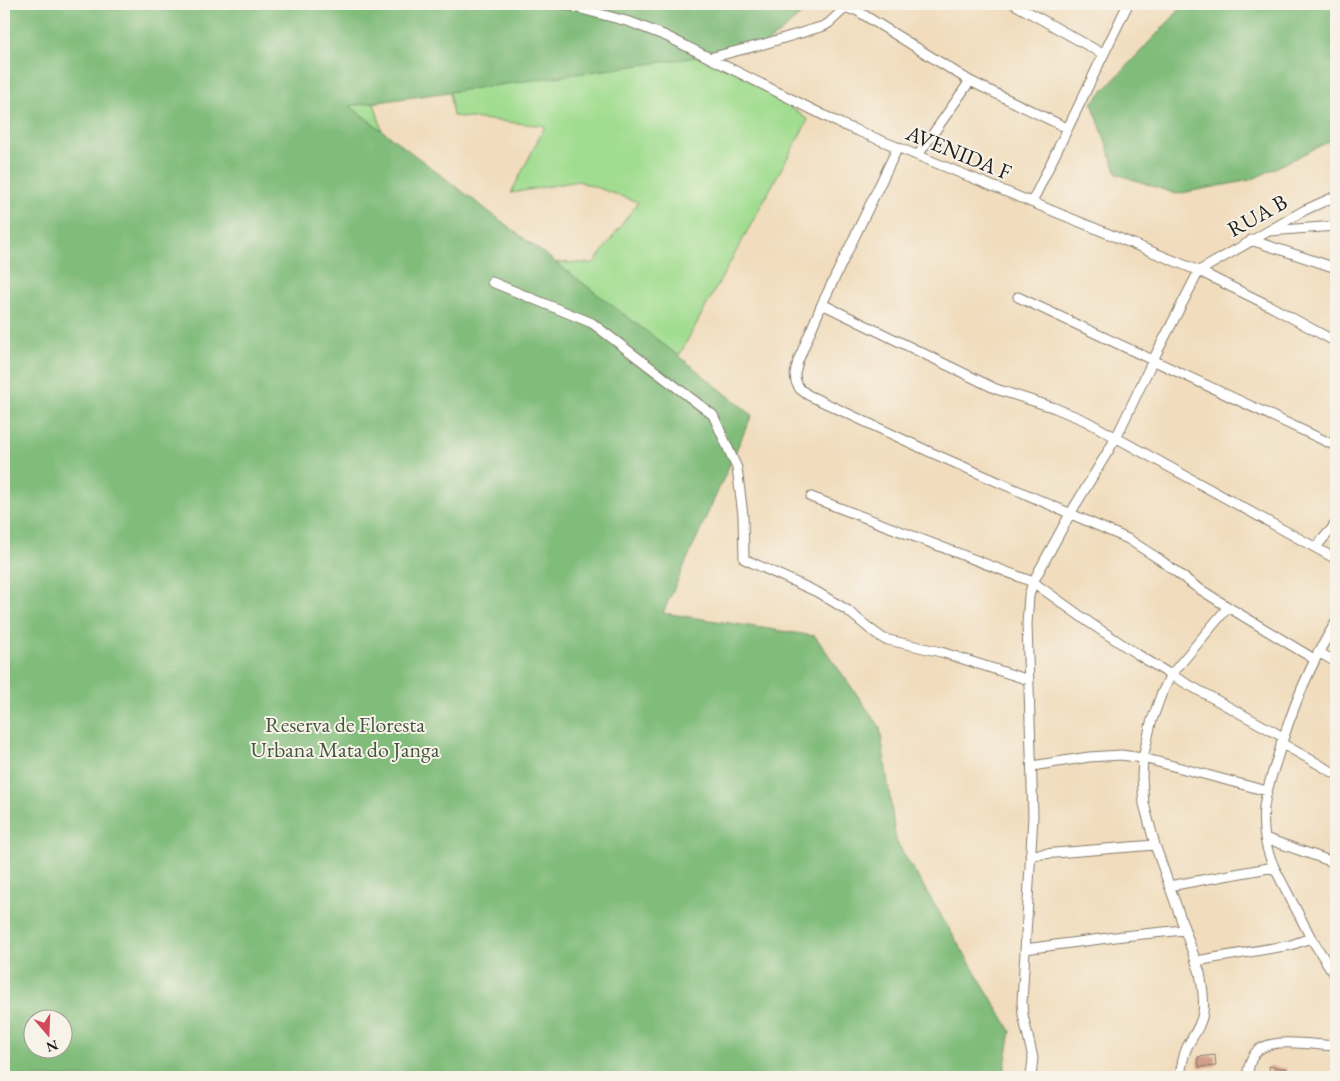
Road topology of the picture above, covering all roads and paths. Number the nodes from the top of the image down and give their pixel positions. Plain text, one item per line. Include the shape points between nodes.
1 (563, 4) edge
2 (1014, 4) edge
3 (1128, 4) edge
4 (844, 6) edge
5 (1102, 54) junction
6 (709, 58) junction
7 (970, 81) junction
8 (1067, 128) junction
9 (898, 147) junction
10 (918, 155) junction
11 (1336, 196) edge
12 (1032, 202) junction
13 (1336, 226) edge
14 (1266, 232) junction
15 (1250, 240) junction
16 (1336, 268) edge
17 (1198, 271) junction
18 (492, 282) dead end
19 (1018, 297) dead end
20 (822, 304) junction
21 (1336, 342) edge
22 (1153, 360) junction
23 (1116, 438) junction
24 (1336, 446) edge
25 (811, 497) dead end
26 (1070, 514) junction
27 (1336, 522) edge
28 (1316, 548) junction
29 (1336, 559) edge
30 (1033, 582) junction
31 (1228, 607) junction
32 (1336, 622) edge
33 (1316, 655) junction
34 (1336, 662) edge
35 (1171, 675) junction
36 (1029, 680) junction
37 (1282, 740) junction
38 (1144, 758) junction
39 (1032, 766) junction
40 (1336, 774) edge
41 (1267, 791) junction
42 (1265, 838) junction
43 (1154, 845) junction
44 (1030, 855) junction
45 (1333, 862) dead end
46 (1274, 867) junction
47 (1169, 886) junction
48 (1184, 930) junction
49 (1311, 938) junction
50 (1025, 949) junction
51 (1196, 961) junction
52 (1336, 977) edge
53 (1336, 1046) edge
54 (1031, 1077) edge
55 (1180, 1077) edge
56 (1248, 1077) edge

1 - 6 street, AVENIDA F via 630,22
2 - 5 street
3 - 5 street
4 - 6 street via 824,26
4 - 7 street via 868,16
5 - 8 street
6 - 9 street, AVENIDA F via 841,124
7 - 8 street
7 - 10 street
8 - 12 street
9 - 10 street, AVENIDA F
9 - 20 street
10 - 12 street, AVENIDA F
11 - 14 street, RUA B
12 - 17 street, AVENIDA F
13 - 14 street
14 - 15 street, RUA B
15 - 16 street
15 - 17 street, RUA B
17 - 21 street, AVENIDA F
17 - 22 street
18 - 36 street via 592,323 713,415 738,468 744,559 817,592 884,638
19 - 22 street
20 - 23 street via 996,389 1055,408
20 - 26 street via 798,360 795,374 800,389 930,452
22 - 23 street
22 - 24 street
23 - 26 street
23 - 28 street
25 - 30 street
26 - 30 street
26 - 31 street via 1128,539
27 - 28 street
28 - 29 street
30 - 35 street
30 - 36 street via 1027,624
31 - 33 street
31 - 35 street
32 - 33 street
33 - 34 street
33 - 37 street
35 - 37 street
35 - 38 street via 1151,723
36 - 39 street
37 - 40 street
37 - 41 street
38 - 39 street via 1089,756
38 - 41 street
38 - 43 street via 1144,804
39 - 44 street
41 - 42 street
42 - 45 street
42 - 46 street
43 - 44 street
43 - 47 street
44 - 50 street
46 - 47 street
46 - 49 street
47 - 48 street
48 - 50 street
48 - 51 street
49 - 51 street via 1291,945
49 - 52 street
50 - 54 street via 1022,1002 1033,1058
51 - 55 street via 1204,1012 1186,1049
53 - 56 street via 1271,1044 1252,1056

